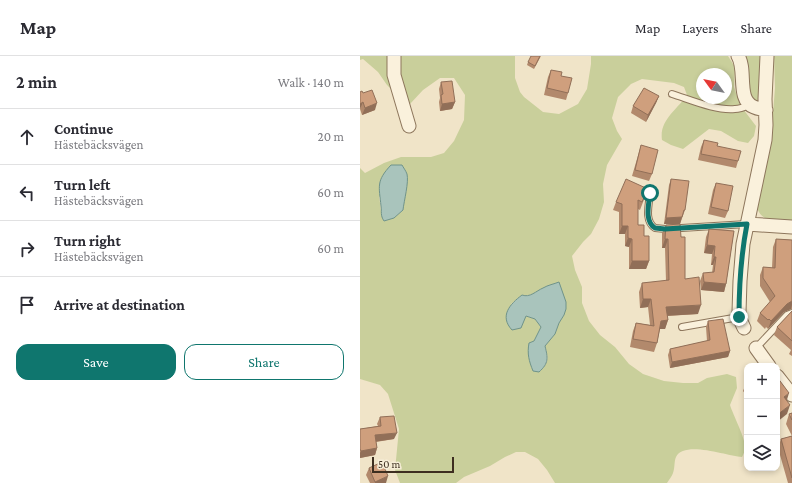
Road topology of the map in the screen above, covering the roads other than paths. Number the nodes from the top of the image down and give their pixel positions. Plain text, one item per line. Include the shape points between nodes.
1 (394, 56) edge
2 (738, 56) edge
3 (766, 56) edge
4 (672, 94) dead end
5 (750, 105) junction
6 (766, 110) junction
7 (410, 126) dead end
8 (650, 193) dead end
9 (747, 224) junction
10 (792, 227) edge
11 (792, 313) edge
12 (741, 323) joint
13 (682, 327) dead end
14 (756, 348) joint
15 (768, 363) edge
16 (780, 380) edge
17 (792, 395) edge

1 - 7 street via 394,75
2 - 5 street via 743,69 744,96
3 - 6 street
4 - 5 lane via 726,110
5 - 6 street
6 - 9 street via 765,140
8 - 9 lane via 648,218 649,223 655,228
9 - 10 street
9 - 12 street via 740,281
11 - 14 lane via 787,315
12 - 13 lane
14 - 15 street
16 - 17 street

